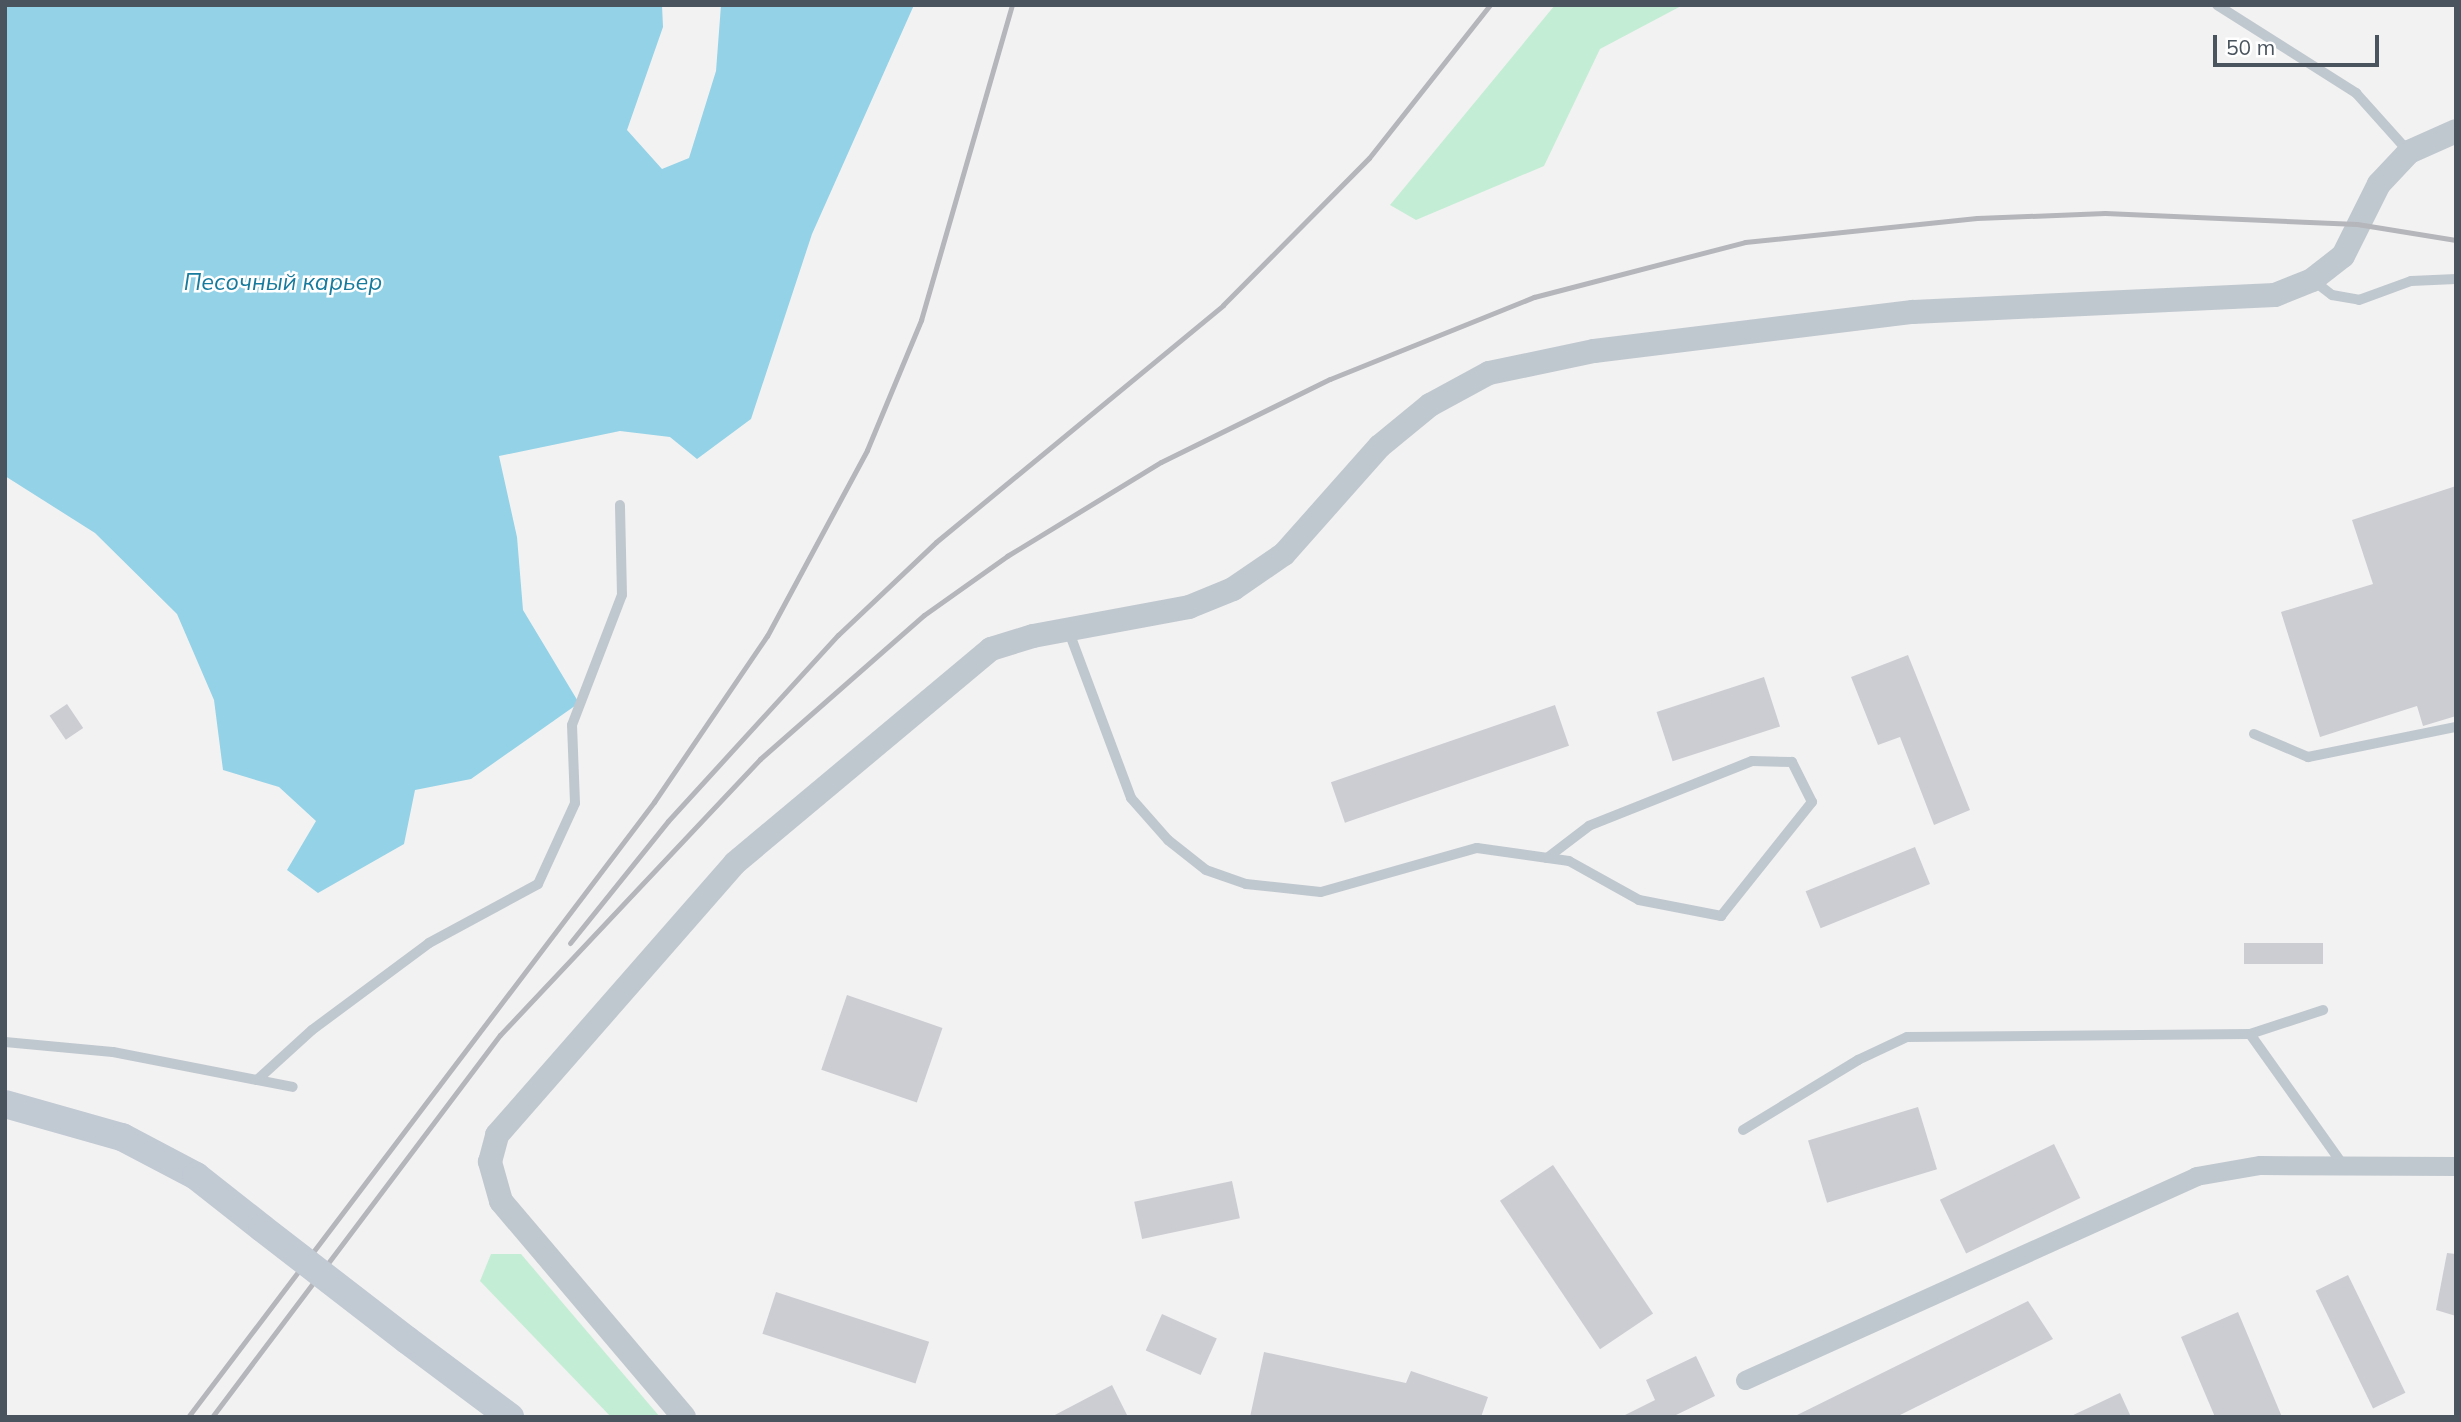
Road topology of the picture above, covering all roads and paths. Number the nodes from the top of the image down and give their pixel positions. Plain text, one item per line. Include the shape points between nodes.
1 (2217, 5) edge
2 (2456, 131) edge
3 (2409, 152) junction
4 (2456, 279) edge
5 (2312, 280) junction
6 (620, 505) dead end
7 (1069, 632) junction
8 (2456, 727) edge
9 (2255, 734) dead end
10 (1547, 858) junction
11 (2323, 1010) dead end
12 (2250, 1034) junction
13 (5, 1042) edge
14 (257, 1080) junction
15 (293, 1087) dead end
16 (5, 1104) edge
17 (1743, 1130) dead end
18 (2343, 1165) junction
19 (2456, 1166) edge
20 (1745, 1380) dead end
21 (510, 1417) edge
22 (684, 1417) edge

1 - 3 lane via 2356,93
2 - 3 street
3 - 5 street via 2379,184 2343,256
4 - 5 lane via 2411,281 2359,300 2332,295
5 - 7 street via 2275,295 1913,312 1594,351 1489,373 1430,405 1380,446 1284,554 1233,589 1189,607
6 - 14 lane via 622,595 572,725 575,803 538,884 429,943 312,1030
7 - 10 lane via 1131,798 1168,840 1206,870 1246,884 1321,892 1477,848
7 - 22 street via 1033,636 991,649 735,863 497,1135 490,1162 501,1201
8 - 9 lane via 2308,757
10 - 10 lane via 1569,861 1639,900 1721,916 1812,802 1792,762 1752,761 1589,826
11 - 12 lane
12 - 17 lane via 1907,1038 1858,1060
12 - 18 lane
13 - 14 lane via 113,1052
14 - 15 lane
16 - 21 main road, bridge via 122,1137 196,1176
18 - 19 street
18 - 20 street via 2260,1165 2196,1176

